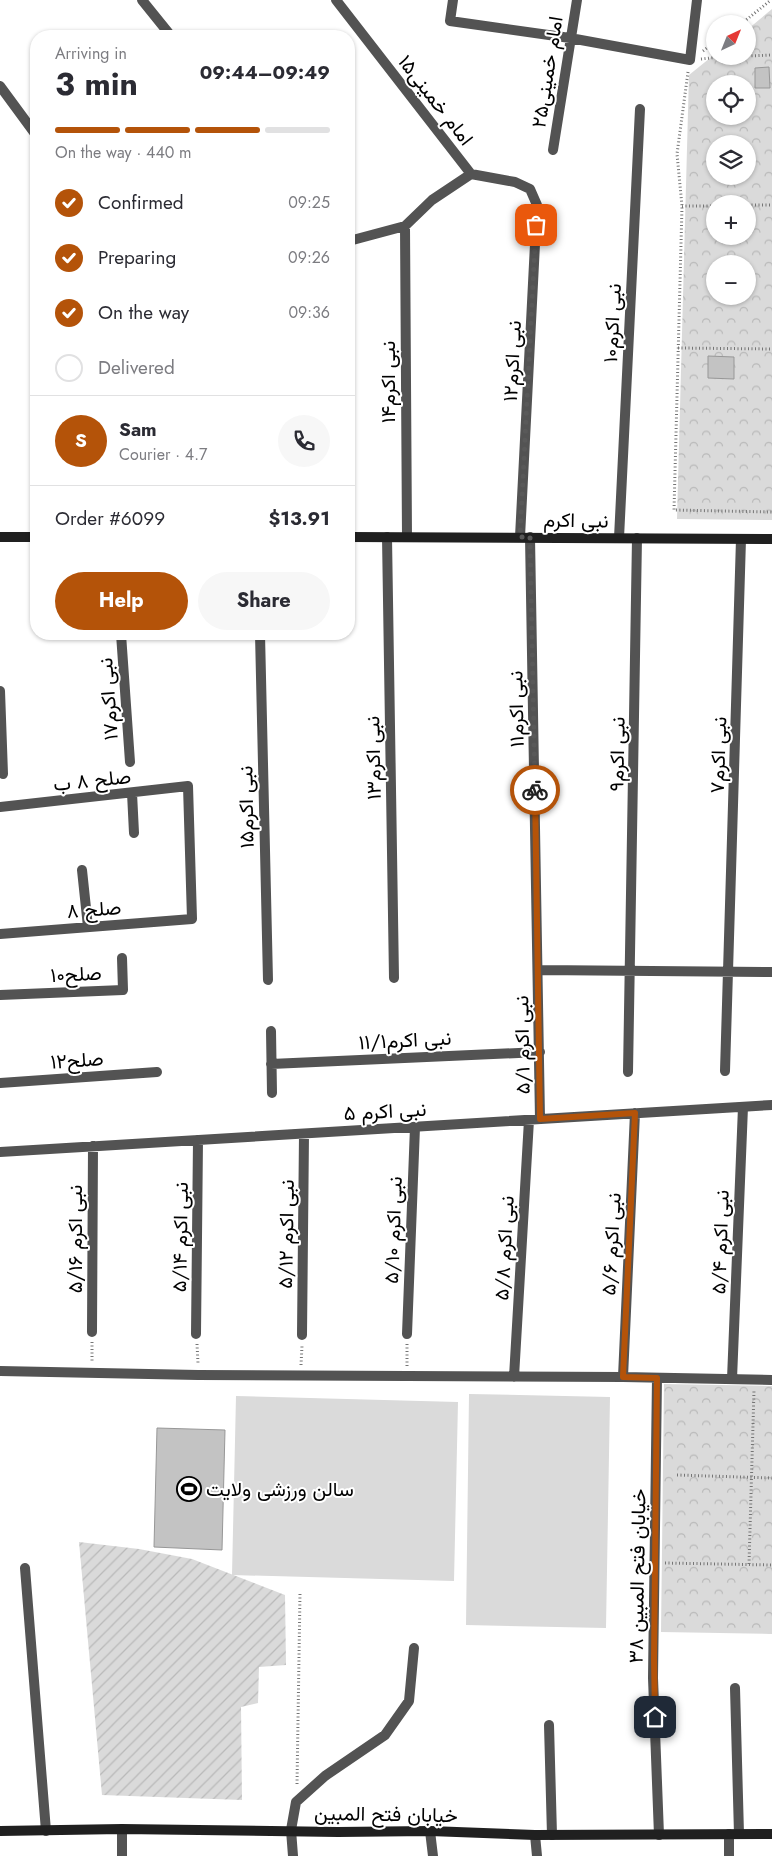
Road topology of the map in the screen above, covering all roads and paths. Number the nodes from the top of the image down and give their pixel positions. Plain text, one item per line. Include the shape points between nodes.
1 (142, 0) edge
2 (453, 0) edge
3 (576, 0) edge
4 (697, 0) edge
5 (771, 0) edge
6 (337, 1) edge
7 (752, 15) edge
8 (166, 30) edge
9 (570, 38) junction
10 (772, 55) edge
11 (756, 56) edge
12 (706, 58) edge
13 (690, 60) junction
14 (0, 86) edge
15 (640, 109) dead end
16 (30, 127) edge
17 (553, 150) dead end
18 (471, 174) junction
19 (530, 189) joint
20 (756, 205) edge
21 (772, 205) edge
22 (682, 206) junction
23 (706, 206) edge
24 (404, 226) junction
25 (355, 239) edge
26 (678, 348) junction
27 (772, 349) edge
28 (772, 512) edge
29 (0, 537) edge
30 (30, 537) edge
31 (355, 537) edge
32 (386, 537) junction
33 (407, 537) junction
34 (525, 537) junction
35 (619, 538) junction
36 (637, 538) junction
37 (741, 539) junction
38 (772, 539) edge
39 (121, 640) edge
40 (260, 640) edge
41 (0, 691) edge
42 (130, 762) dead end
43 (3, 774) dead end
44 (132, 793) junction
45 (0, 807) edge
46 (134, 833) dead end
47 (82, 870) dead end
48 (192, 919) joint
49 (88, 927) junction
50 (0, 934) edge
51 (122, 958) dead end
52 (538, 970) junction
53 (631, 971) junction
54 (729, 972) junction
55 (772, 972) edge
56 (394, 978) dead end
57 (268, 980) dead end
58 (0, 996) edge
59 (271, 1031) dead end
60 (540, 1052) junction
61 (272, 1064) junction
62 (725, 1071) dead end
63 (157, 1072) dead end
64 (628, 1072) dead end
65 (0, 1083) edge
66 (272, 1093) dead end
67 (772, 1105) edge
68 (743, 1107) junction
69 (635, 1113) junction
70 (535, 1120) junction
71 (415, 1127) junction
72 (304, 1134) junction
73 (198, 1140) junction
74 (93, 1146) junction
75 (0, 1152) edge
76 (92, 1332) joint
77 (196, 1334) joint
78 (407, 1334) joint
79 (302, 1335) joint
80 (0, 1371) edge
81 (93, 1373) junction
82 (198, 1375) junction
83 (301, 1376) junction
84 (406, 1376) junction
85 (514, 1377) junction
86 (623, 1377) junction
87 (657, 1378) junction
88 (732, 1379) junction
89 (754, 1379) junction
90 (772, 1380) edge
91 (677, 1476) dead end
92 (751, 1478) junction
93 (772, 1478) edge
94 (655, 1562) junction
95 (749, 1564) junction
96 (772, 1565) edge
97 (25, 1568) dead end
98 (300, 1593) dead end
99 (414, 1648) dead end
100 (735, 1688) dead end
101 (549, 1725) dead end
102 (296, 1802) junction
103 (122, 1829) junction
104 (291, 1830) junction
105 (430, 1830) junction
106 (0, 1831) edge
107 (46, 1831) junction
108 (659, 1834) junction
109 (734, 1834) junction
110 (772, 1834) edge
111 (535, 1835) junction
112 (552, 1835) junction
113 (122, 1856) edge
114 (292, 1856) edge
115 (433, 1856) edge
116 (537, 1856) edge
117 (728, 1856) edge

1 - 8 street
2 - 9 street via 450,21
3 - 9 street, امام خمینی۲۵
4 - 13 street
5 - 7 path
6 - 18 street, ۱۵امام خمینی
9 - 13 street
9 - 17 street, امام خمینی۲۵
10 - 11 path
12 - 13 path
13 - 22 path via 677,154
14 - 16 street
15 - 35 street, نبی اکرم۱۰
18 - 19 street, ۱۵امام خمینی via 515,182
18 - 24 street via 432,200
19 - 34 street, نبی اکرم۱۲ via 537,205
20 - 21 path
22 - 23 path
22 - 26 path
24 - 25 street
24 - 33 street, نبی اکرم۱۴
26 - 27 path
26 - 28 path via 674,510
29 - 30 street
31 - 32 street, نبی اکرم
32 - 33 street, نبی اکرم
32 - 56 street, نبی اکرم۱۳
33 - 34 street, نبی اکرم
34 - 35 street, نبی اکرم
34 - 52 street, نبی اکرم۱۱
35 - 36 street, نبی اکرم
36 - 37 street, نبی اکرم
36 - 53 street, نبی اکرم۹
37 - 38 street, نبی اکرم
37 - 54 street, نبی اکرم۷
39 - 42 street, نبی اکرم۱۷
40 - 57 street, نبی اکرم۱۵
41 - 43 street
44 - 45 street, صلح ۸ ب
44 - 46 street
44 - 48 street, صلح ۸ ب via 188,786
47 - 49 street
48 - 49 street, ۸ صلح
49 - 50 street, ۸ صلح
51 - 58 street, صلح۱۰ via 123,990
52 - 53 street
52 - 60 street, نبی اکرم ۵/۱
53 - 54 street
53 - 64 street, نبی اکرم۹
54 - 55 street
54 - 62 street, نبی اکرم۷
59 - 61 street
60 - 61 street, نبی اکرم۱۱/۱
60 - 70 street, نبی اکرم ۵/۱
61 - 66 street
63 - 65 street, صلح۱۲
67 - 68 street, نبی اکرم ۵
68 - 69 street, نبی اکرم ۵
68 - 88 street, نبی اکرم ۵/۴
69 - 70 street, نبی اکرم ۵
69 - 86 street, نبی اکرم ۵/۶
70 - 71 street, نبی اکرم ۵
70 - 85 street, نبی اکرم ۵/۸
71 - 72 street, نبی اکرم ۵
71 - 78 street, نبی اکرم ۵/۱۰
72 - 73 street, نبی اکرم ۵
72 - 79 street, نبی اکرم ۵/۱۲
73 - 74 street, نبی اکرم ۵
73 - 77 street, نبی اکرم ۵/۱۴
74 - 75 street, نبی اکرم ۵
74 - 76 street, نبی اکرم ۵/۱۶
76 - 81 path
77 - 82 path
78 - 84 path
79 - 83 path
80 - 81 street
81 - 82 street
82 - 83 street
83 - 84 street
84 - 85 street
85 - 86 street
86 - 87 street
87 - 88 street
87 - 94 street, خیابان فتح المبین ۳۸
88 - 89 street
89 - 90 street
89 - 92 path
91 - 92 path
92 - 93 path
92 - 95 path
94 - 95 path
94 - 108 street, خیابان فتح المبین ۳۸ via 653,1678
95 - 96 path
97 - 107 street
98 - 102 path
99 - 102 street via 409,1702 385,1735 325,1776
100 - 109 street
101 - 112 street
102 - 104 street
103 - 104 street, خیابان فتح المبین
103 - 107 street, خیابان فتح المبین
103 - 113 street
104 - 105 street, خیابان فتح المبین
104 - 114 street
105 - 111 street, خیابان فتح المبین
105 - 115 street
106 - 107 street, خیابان فتح المبین
108 - 109 street, خیابان فتح المبین
108 - 112 street, خیابان فتح المبین
109 - 110 street, خیابان فتح المبین
109 - 117 street
111 - 112 street, خیابان فتح المبین
111 - 116 street

